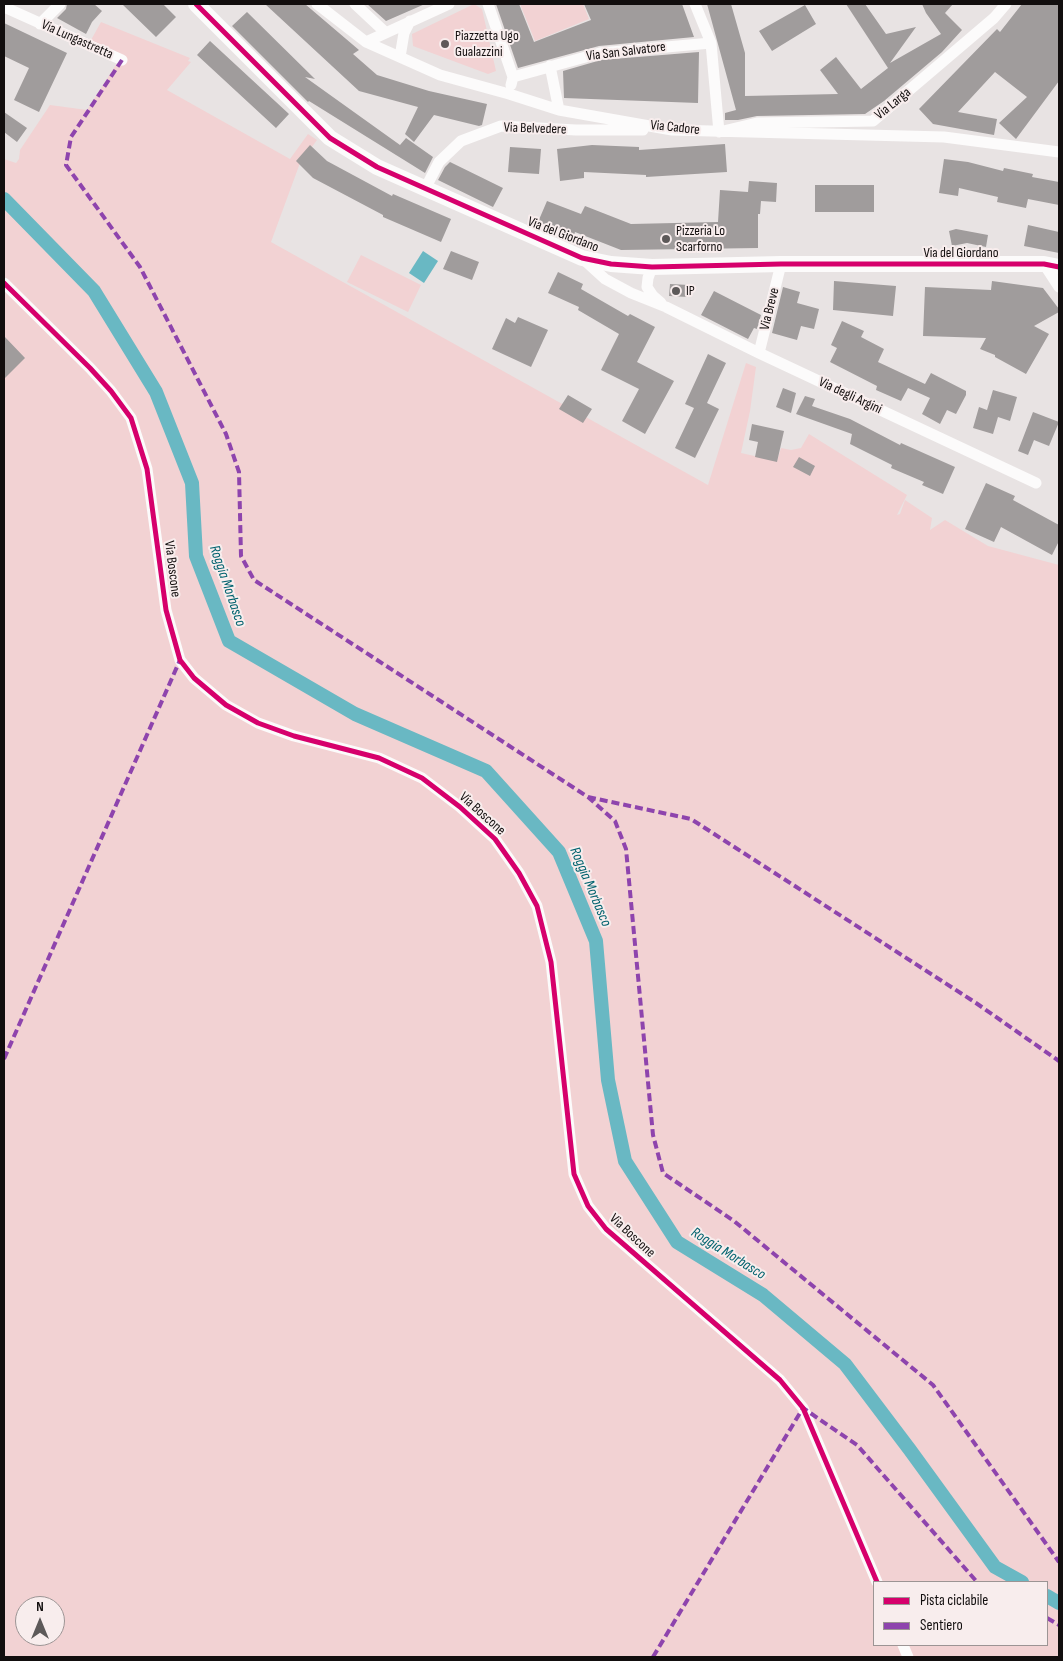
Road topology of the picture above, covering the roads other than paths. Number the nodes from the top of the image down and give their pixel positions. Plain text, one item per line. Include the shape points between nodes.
1 (60, 4) edge
2 (196, 4) edge
3 (317, 4) edge
4 (355, 4) edge
5 (450, 4) edge
6 (488, 4) edge
7 (694, 4) edge
8 (1006, 4) edge
9 (4, 7) edge
10 (410, 21) junction
11 (40, 24) junction
12 (386, 32) junction
13 (366, 42) junction
14 (711, 43) junction
15 (400, 57) junction
16 (122, 60) dead end
17 (550, 66) junction
18 (513, 77) junction
19 (509, 94) junction
20 (559, 110) junction
21 (672, 130) junction
22 (719, 132) junction
23 (1059, 152) edge
24 (425, 189) junction
25 (582, 258) junction
26 (781, 264) junction
27 (1052, 265) edge
28 (652, 267) junction
29 (4, 283) edge
30 (1059, 287) edge
31 (666, 307) junction
32 (760, 353) junction
33 (1036, 484) dead end
34 (877, 1581) edge

1 - 11 street
2 - 24 street, Via del Giordano via 330,138 377,167
3 - 13 street, Via Cadore
4 - 12 street
5 - 10 street
6 - 18 street
7 - 14 street
8 - 22 street, Via Larga via 994,18 873,121 757,123
9 - 11 street, Via Lungastretta
10 - 12 street
10 - 15 street via 404,33
11 - 16 street, Via Lungastretta
12 - 13 street
13 - 15 street, Via Cadore
14 - 17 street, Via San Salvatore via 600,53
14 - 22 street
15 - 19 street, Via Cadore via 440,75
17 - 18 street, Via San Salvatore
17 - 20 street
18 - 19 street
19 - 20 street, Via Cadore
20 - 21 street, Via Cadore
21 - 22 street, Via Cadore
21 - 24 street, Via Belvedere via 501,126 461,141 439,162
22 - 23 street, Via Cadore via 944,137
24 - 25 street, Via del Giordano
25 - 28 street, Via del Giordano
25 - 31 street, Via degli Argini via 605,279
26 - 27 street, Via del Giordano
26 - 28 street, Via del Giordano
26 - 32 street, Via Breve
27 - 30 street
28 - 31 street, Via degli Argini via 647,287
29 - 34 street, Via Boscone via 111,390 131,418 147,469 166,610 180,660 194,678 226,705 258,723 379,758 422,778 460,806 495,839 519,873 537,906 551,962 574,1174 588,1206 606,1229 780,1380 803,1408
31 - 32 street, Via degli Argini
32 - 33 street, Via degli Argini

